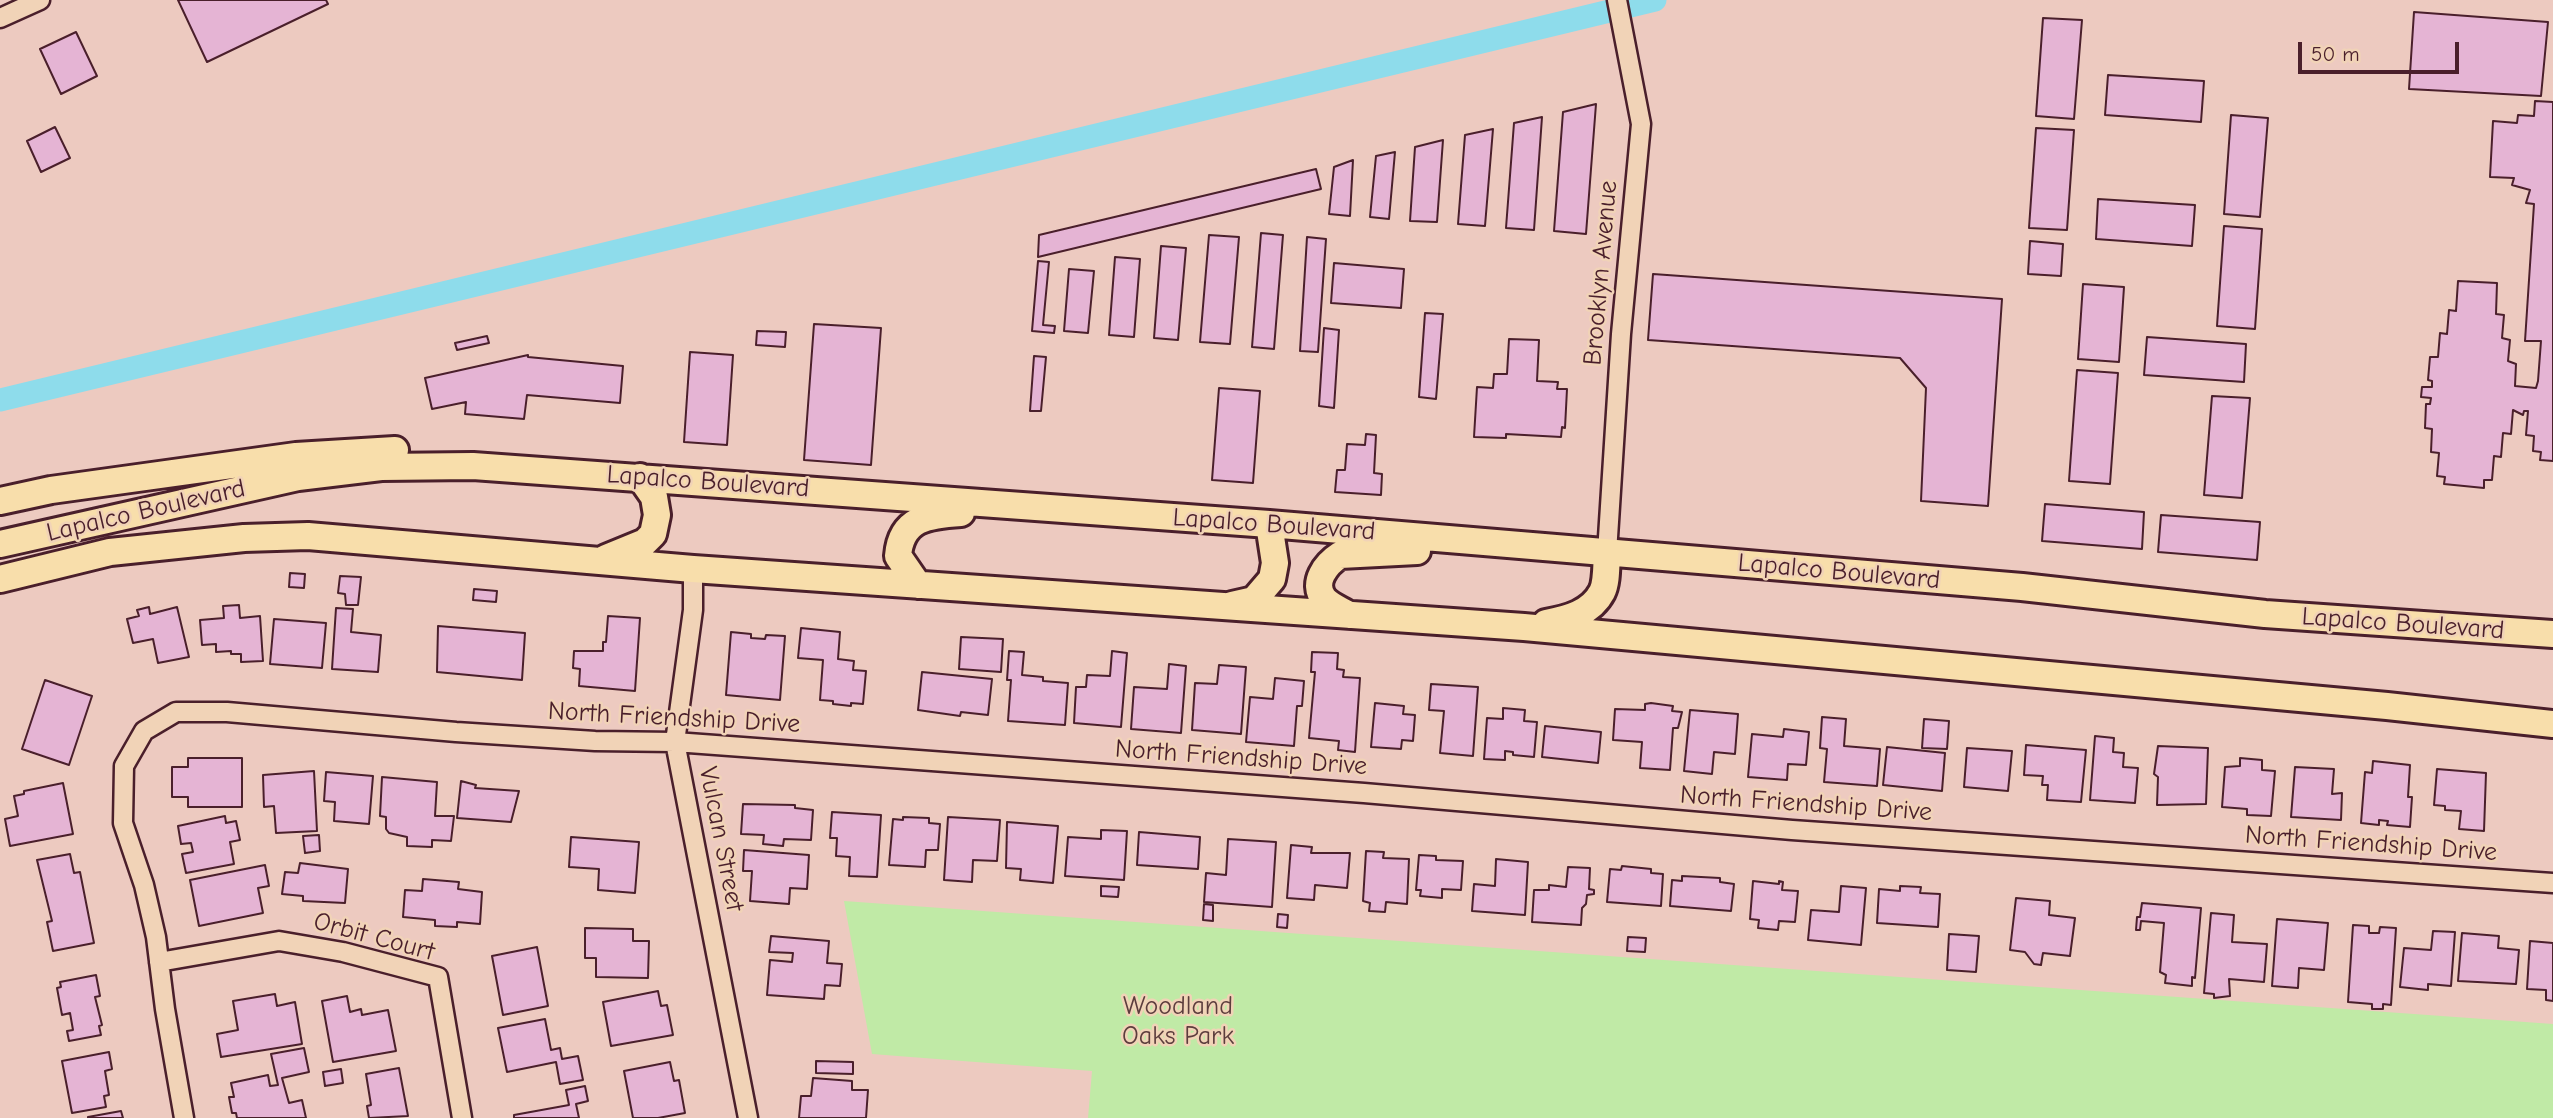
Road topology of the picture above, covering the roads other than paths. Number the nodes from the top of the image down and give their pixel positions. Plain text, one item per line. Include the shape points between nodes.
1 (40, 0) edge
2 (1617, 0) edge
3 (0, 18) edge
4 (524, 468) junction
5 (640, 477) junction
6 (0, 501) edge
7 (1036, 507) junction
8 (1269, 524) junction
9 (0, 544) edge
10 (1517, 545) junction
11 (1607, 553) junction
12 (601, 559) junction
13 (694, 569) junction
14 (0, 579) edge
15 (918, 585) junction
16 (1227, 607) junction
17 (1352, 616) junction
18 (1524, 627) junction
19 (2553, 634) edge
20 (2553, 712) edge
21 (2482, 718) junction
22 (2553, 724) edge
23 (675, 742) junction
24 (2553, 883) edge
25 (159, 962) junction
26 (184, 1118) edge
27 (462, 1118) edge
28 (748, 1118) edge

1 - 3 street
2 - 11 street, Brooklyn Avenue via 1642,124 1621,334
4 - 5 main road, Lapalco Boulevard
4 - 6 main road via 477,453 343,452 78,486
4 - 9 main road, Lapalco Boulevard via 429,466 328,472
5 - 7 main road, Lapalco Boulevard
5 - 12 main road via 654,497 653,534 645,542
7 - 8 main road, Lapalco Boulevard
7 - 15 main road via 929,515 915,523 905,531 898,556
8 - 10 main road, Lapalco Boulevard
8 - 16 main road via 1275,563 1272,579 1254,600
10 - 11 main road, Lapalco Boulevard
10 - 17 main road via 1340,555 1325,567 1320,589 1329,604
11 - 18 main road via 1603,590 1590,607 1570,619
11 - 19 main road, Lapalco Boulevard via 2022,587 2316,618
12 - 13 main road, Lapalco Boulevard
12 - 14 main road, Lapalco Boulevard via 308,536 244,538 110,552
13 - 15 main road, Lapalco Boulevard
13 - 23 street, Vulcan Street
15 - 16 main road, Lapalco Boulevard
16 - 17 main road, Lapalco Boulevard
17 - 18 main road, Lapalco Boulevard
18 - 21 main road, Lapalco Boulevard
20 - 21 main road
21 - 22 main road, Lapalco Boulevard
23 - 24 street, North Friendship Drive via 1805,831
23 - 25 street, North Friendship Drive via 595,741 227,712 176,712 144,731 124,766 122,823 144,885
23 - 28 street, Vulcan Street
25 - 26 street, North Friendship Drive
25 - 27 street, Orbit Court via 279,940 438,977

